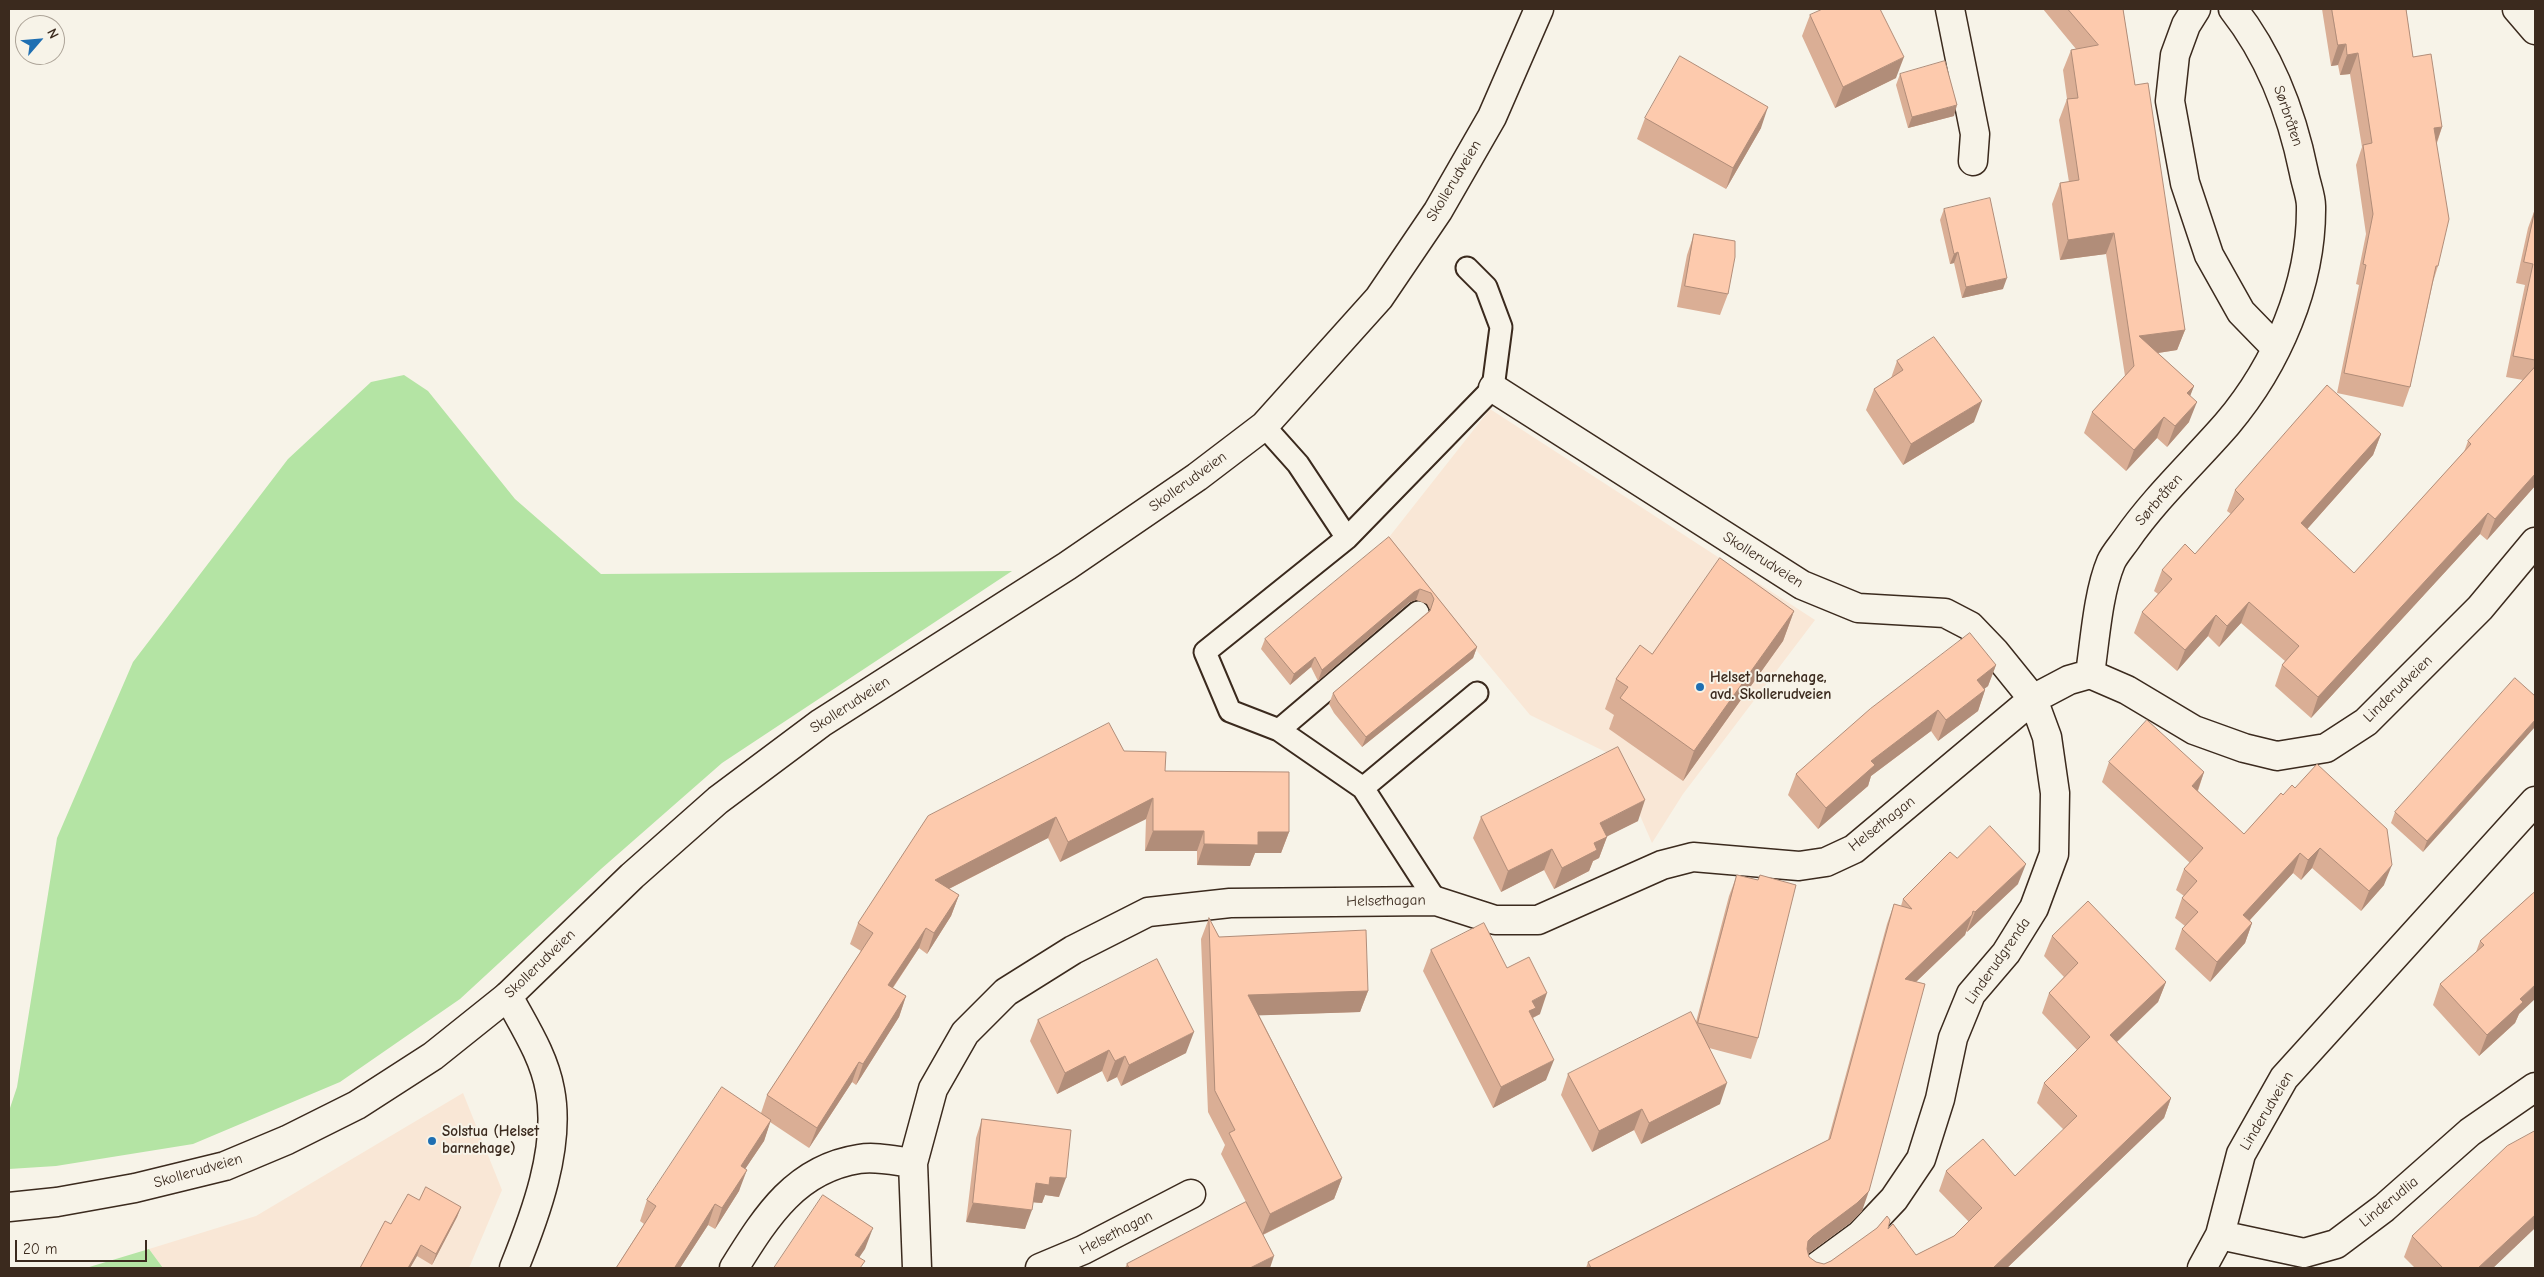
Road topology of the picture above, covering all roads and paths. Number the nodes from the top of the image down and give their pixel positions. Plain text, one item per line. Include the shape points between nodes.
1 (1539, 9) edge
2 (1950, 9) edge
3 (2196, 9) edge
4 (2233, 9) edge
5 (2517, 9) edge
6 (2535, 30) edge
7 (1973, 161) dead end
8 (1467, 268) dead end
9 (2276, 348) junction
10 (1493, 388) junction
11 (1264, 426) junction
12 (1347, 538) junction
13 (2535, 542) edge
14 (1418, 612) dead end
15 (2090, 674) junction
16 (1477, 693) dead end
17 (2033, 699) junction
18 (1279, 730) junction
19 (1363, 788) junction
20 (2535, 801) edge
21 (1436, 901) junction
22 (508, 996) junction
23 (2535, 1087) edge
24 (913, 1163) junction
25 (1191, 1194) dead end
26 (9, 1207) edge
27 (2220, 1236) junction
28 (514, 1268) edge
29 (734, 1268) edge
30 (917, 1268) edge
31 (1040, 1268) edge
32 (1815, 1268) edge
33 (2202, 1268) edge

1 - 11 street, Skollerudveien via 1492,117 1438,211 1379,298
2 - 7 street via 1975,134
3 - 9 street via 2175,55 2170,101 2185,183 2209,255 2218,272 2241,312
4 - 9 street, Sørbråten via 2252,33 2278,83 2298,144 2311,206 2305,271
5 - 6 street
8 - 10 lane via 1486,287 1501,327
9 - 15 street, Sørbråten via 2259,382 2228,422 2136,525 2111,562
10 - 12 lane
10 - 17 street, Skollerudveien via 1802,585 1858,608 1945,613 1970,626
11 - 12 lane via 1298,464
11 - 22 street, Skollerudveien via 1198,477 1067,566 821,723 718,800 632,876
12 - 18 lane via 1205,652 1230,711
13 - 15 street, Linderudveien via 2480,608 2366,722 2326,748 2277,756 2244,748 2194,730 2127,690
14 - 18 lane
15 - 17 street via 2069,680
16 - 19 lane
17 - 21 street, Helsethagan via 1854,848 1826,862 1799,866 1693,857 1662,865 1538,920 1495,920
17 - 32 street, Linderudgrenda via 2047,737 2055,793 2054,854 2034,908 2006,953 1971,994 1953,1038 1940,1099 1921,1159 1894,1199 1860,1235
18 - 19 lane
19 - 21 lane
20 - 27 street, Linderudveien via 2284,1078 2241,1154
21 - 24 street, Helsethagan via 1230,903 1148,912 1073,950 1006,992 964,1033 933,1089
22 - 26 street, Skollerudveien via 433,1056 357,1105 287,1140 225,1166 135,1188
22 - 28 street via 536,1046 550,1090 553,1138 532,1226
23 - 27 street, Linderudlia via 2470,1132 2384,1208 2336,1244 2304,1254
24 - 29 street via 860,1159 824,1169 797,1185 775,1207
24 - 30 street, Helsethagan
25 - 31 street, Helsethagan via 1083,1250
27 - 33 street, Linderudveien

